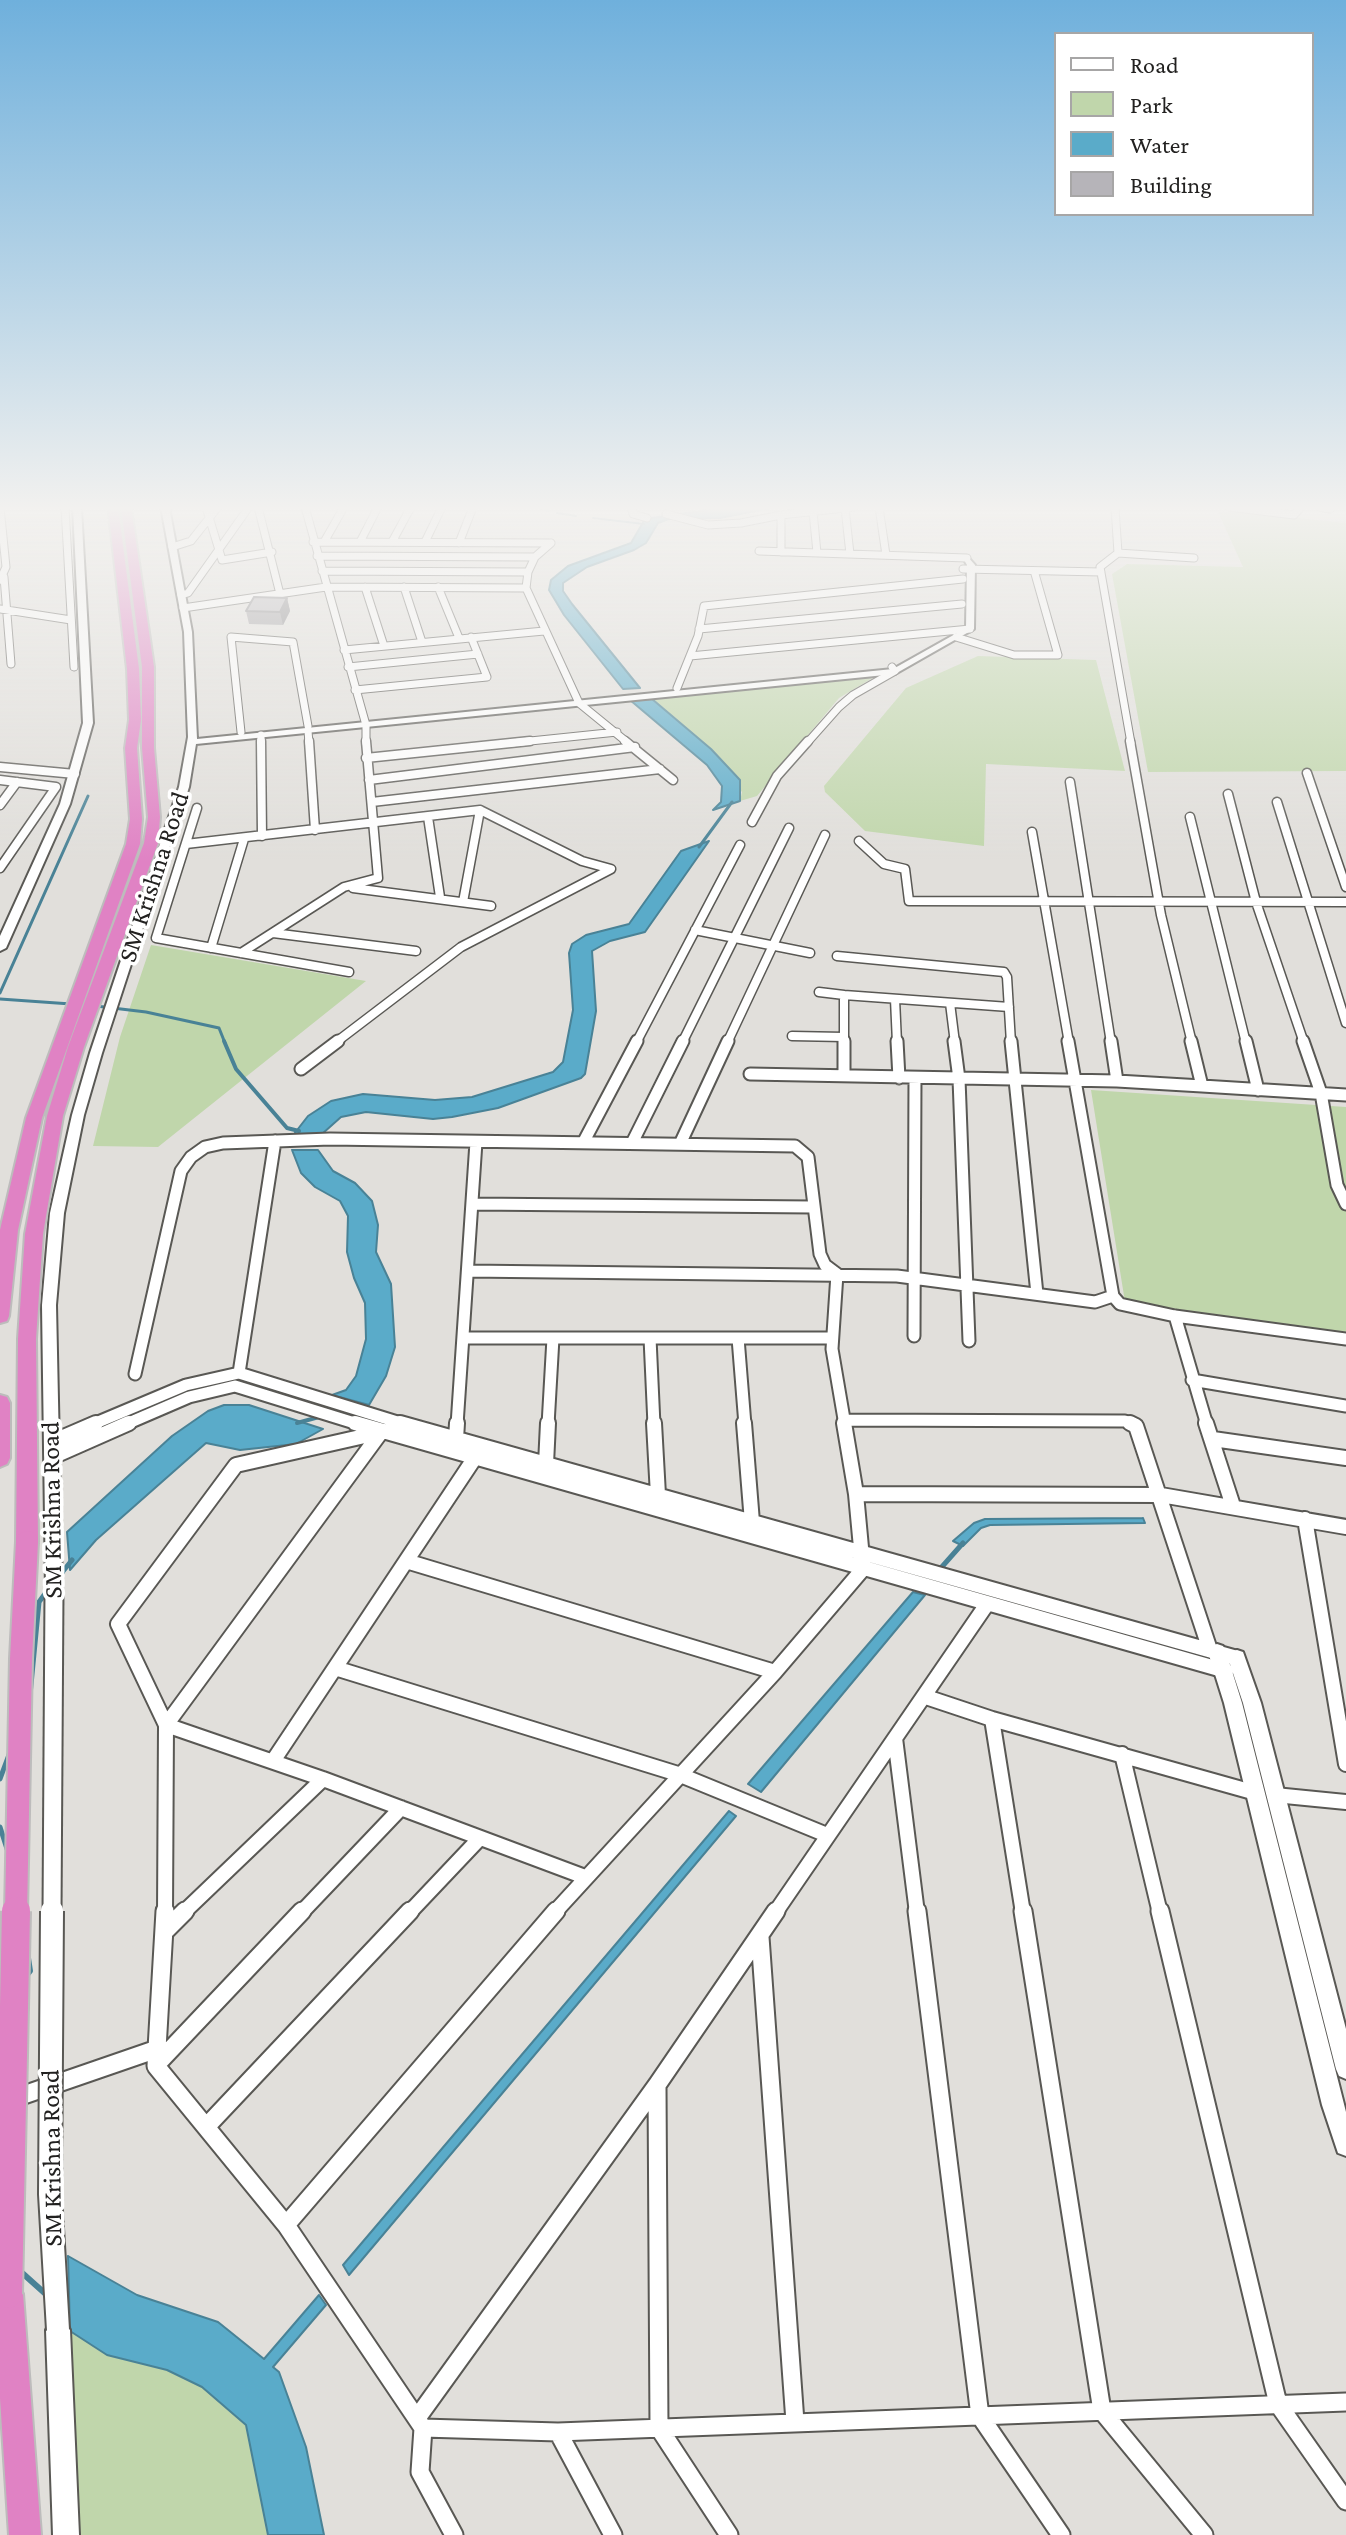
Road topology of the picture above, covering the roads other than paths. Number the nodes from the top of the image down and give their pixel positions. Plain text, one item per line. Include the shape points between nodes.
1 (9, 625) joint
2 (71, 625) edge
3 (84, 625) edge
4 (133, 625) edge
5 (136, 625) edge
6 (187, 625) edge
7 (337, 625) edge
8 (377, 625) edge
9 (417, 625) edge
10 (454, 625) edge
11 (542, 625) edge
12 (700, 625) edge
13 (738, 625) edge
14 (962, 625) edge
15 (970, 625) edge
16 (1050, 625) edge
17 (1110, 625) edge
18 (699, 629) junction
19 (0, 631) edge
20 (544, 631) junction
21 (956, 634) junction
22 (471, 637) junction
23 (459, 638) junction
24 (422, 642) junction
25 (384, 646) junction
26 (344, 650) junction
27 (138, 652) junction
28 (478, 654) junction
29 (690, 656) junction
30 (11, 664) dead end
31 (74, 667) dead end
32 (348, 667) junction
33 (894, 669) junction
34 (677, 688) junction
35 (355, 690) junction
36 (578, 701) junction
37 (365, 722) junction
38 (308, 728) junction
39 (241, 732) junction
40 (617, 732) junction
41 (261, 735) junction
42 (193, 740) junction
43 (635, 747) junction
44 (366, 758) junction
45 (0, 767) edge
46 (660, 769) junction
47 (1307, 773) dead end
48 (75, 774) junction
49 (0, 780) edge
50 (369, 780) junction
51 (673, 780) dead end
52 (17, 782) junction
53 (1070, 782) dead end
54 (1228, 794) dead end
55 (372, 802) junction
56 (1277, 802) dead end
57 (0, 805) edge
58 (197, 808) dead end
59 (480, 810) junction
60 (428, 817) junction
61 (1190, 817) dead end
62 (371, 822) junction
63 (752, 822) dead end
64 (789, 828) dead end
65 (315, 830) junction
66 (1032, 832) dead end
67 (825, 835) dead end
68 (262, 836) junction
69 (244, 839) junction
70 (859, 841) dead end
71 (186, 844) junction
72 (740, 845) dead end
73 (0, 868) edge
74 (344, 887) junction
75 (1346, 887) edge
76 (440, 897) junction
77 (463, 902) junction
78 (1159, 902) junction
79 (1209, 902) junction
80 (1256, 902) junction
81 (1310, 902) junction
82 (1346, 902) edge
83 (1042, 903) junction
84 (1089, 903) junction
85 (491, 906) dead end
86 (695, 930) junction
87 (273, 933) junction
88 (735, 938) junction
89 (773, 946) junction
90 (0, 948) edge
91 (211, 948) junction
92 (416, 951) dead end
93 (241, 953) junction
94 (810, 953) dead end
95 (837, 956) dead end
96 (349, 972) dead end
97 (819, 992) dead end
98 (844, 995) junction
99 (895, 999) junction
100 (950, 1003) junction
101 (1009, 1007) junction
102 (1346, 1023) edge
103 (792, 1036) dead end
104 (844, 1037) junction
105 (301, 1069) dead end
106 (750, 1074) dead end
107 (844, 1076) junction
108 (899, 1078) junction
109 (915, 1078) junction
110 (959, 1079) junction
111 (1013, 1079) junction
112 (1077, 1080) junction
113 (1117, 1081) junction
114 (1202, 1086) junction
115 (1258, 1090) junction
116 (1321, 1093) junction
117 (1346, 1095) edge
118 (275, 1141) junction
119 (476, 1142) junction
120 (583, 1143) junction
121 (632, 1143) junction
122 (680, 1144) junction
123 (473, 1204) junction
124 (1346, 1204) edge
125 (812, 1207) junction
126 (468, 1271) junction
127 (837, 1274) junction
128 (915, 1278) junction
129 (967, 1285) junction
130 (1037, 1294) junction
131 (1113, 1296) junction
132 (0, 1316) edge
133 (1175, 1316) junction
134 (914, 1336) dead end
135 (463, 1338) junction
136 (553, 1338) junction
137 (650, 1338) junction
138 (738, 1338) junction
139 (832, 1338) junction
140 (1346, 1339) edge
141 (969, 1341) dead end
142 (239, 1373) junction
143 (135, 1374) dead end
144 (1192, 1380) junction
145 (0, 1403) edge
146 (1346, 1406) edge
147 (845, 1420) junction
148 (409, 1426) junction
149 (381, 1432) junction
150 (456, 1439) junction
151 (1213, 1439) junction
152 (52, 1449) junction
153 (0, 1458) edge
154 (1346, 1458) edge
155 (474, 1459) junction
156 (546, 1464) junction
157 (856, 1494) junction
158 (658, 1495) junction
159 (1161, 1495) junction
160 (1233, 1506) junction
161 (1305, 1519) junction
162 (752, 1522) junction
163 (1346, 1527) edge
164 (406, 1561) junction
165 (863, 1561) junction
166 (987, 1604) junction
167 (1226, 1661) junction
168 (335, 1668) junction
169 (775, 1672) junction
170 (926, 1697) junction
171 (992, 1719) junction
172 (166, 1725) junction
173 (895, 1738) junction
174 (1122, 1754) junction
175 (273, 1761) junction
176 (1346, 1764) edge
177 (678, 1774) junction
178 (323, 1779) junction
179 (1266, 1794) junction
180 (1346, 1802) edge
181 (401, 1808) junction
182 (827, 1835) junction
183 (480, 1838) junction
184 (585, 1877) junction
185 (165, 1931) junction
186 (760, 1936) junction
187 (157, 2058) junction
188 (1346, 2069) edge
189 (657, 2085) junction
190 (0, 2103) edge
191 (206, 2127) junction
192 (1346, 2145) edge
193 (286, 2225) junction
194 (1346, 2402) edge
195 (1278, 2404) junction
196 (1102, 2411) junction
197 (980, 2416) junction
198 (795, 2422) junction
199 (420, 2423) junction
200 (659, 2428) junction
201 (558, 2432) junction
202 (1346, 2501) edge
203 (25, 2535) edge
204 (66, 2535) edge
205 (454, 2535) edge
206 (613, 2535) edge
207 (729, 2535) edge
208 (1061, 2535) edge
209 (1204, 2535) edge

1 - 19 street
1 - 30 street
2 - 31 street
3 - 48 street via 88,723
4 - 27 highway, SM Krishna Road
5 - 27 highway, SM Krishna Road
6 - 42 street, SM Krishna Road
7 - 26 street
8 - 25 street
9 - 24 street
10 - 23 street
11 - 20 street
12 - 18 street
13 - 18 street
14 - 21 street
15 - 21 street
16 - 21 street via 1058,655 1014,655
17 - 78 street
18 - 29 street
20 - 22 street
20 - 36 street
21 - 29 street
21 - 33 street
22 - 23 street
22 - 28 street
23 - 24 street
24 - 25 street
25 - 26 street
26 - 32 street
27 - 132 highway, SM Krishna Road via 133,844 34,1118 9,1230
27 - 203 highway, SM Krishna Road, bridge via 148,667 151,843 55,1116 34,1234 27,1339 27,1542 8,2294
28 - 32 street
28 - 35 street via 487,677
29 - 34 street
32 - 35 street
33 - 34 street
33 - 36 street
33 - 63 street via 839,707 777,776
34 - 36 street
35 - 37 street
36 - 37 street
36 - 40 street
37 - 38 street
37 - 44 street
38 - 39 street
38 - 39 street via 293,642 231,637
38 - 41 street
38 - 65 street
39 - 42 street
40 - 43 street
40 - 44 street
41 - 42 street
41 - 68 street
42 - 152 street, SM Krishna Road via 184,787 78,1115 57,1213 49,1305
43 - 46 street
43 - 50 street
44 - 50 street
45 - 48 street
46 - 51 street
46 - 55 street
47 - 75 street
48 - 90 street
49 - 52 street
50 - 55 street
52 - 57 street
52 - 73 street via 56,787
53 - 84 street
54 - 80 street
55 - 62 street
56 - 81 street
58 - 71 street
59 - 60 street
59 - 77 street
59 - 105 street via 582,861 611,869 461,947
60 - 62 street
60 - 76 street
61 - 79 street
62 - 65 street
62 - 74 street via 378,878
64 - 88 street
65 - 68 street
66 - 83 street
67 - 89 street
68 - 69 street
69 - 71 street
69 - 91 street
70 - 83 street via 884,864 905,869 909,901
71 - 91 street via 156,938
72 - 86 street
74 - 76 street
74 - 87 street
76 - 77 street
77 - 85 street
78 - 79 street
78 - 84 street
78 - 114 street
79 - 80 street
79 - 115 street
80 - 81 street
80 - 116 street
81 - 82 street
81 - 102 street
83 - 84 street
83 - 112 street
84 - 113 street
86 - 88 street
86 - 120 street
87 - 92 street
87 - 93 street
88 - 89 street
88 - 121 street
89 - 94 street
89 - 122 street
91 - 93 street
93 - 96 street
95 - 101 street via 1004,972
97 - 98 street
98 - 99 street
98 - 104 street
99 - 100 street
99 - 108 street
100 - 101 street
100 - 110 street
101 - 111 street
103 - 104 street
104 - 107 street
106 - 107 street
107 - 108 street
108 - 109 street
109 - 110 street
109 - 128 street
110 - 111 street
110 - 129 street
111 - 112 street
111 - 130 street
112 - 113 street
112 - 131 street
113 - 114 street
114 - 115 street
115 - 116 street
116 - 117 street
116 - 124 street via 1337,1185
118 - 119 street
118 - 142 street
118 - 143 street via 205,1147 181,1171
119 - 120 street
119 - 123 street
120 - 121 street
121 - 122 street
122 - 125 street via 801,1148 808,1157
123 - 125 street
123 - 126 street
125 - 127 street via 820,1254
126 - 127 street
126 - 135 street
127 - 128 street
127 - 139 street
128 - 129 street
128 - 134 street
129 - 130 street
129 - 141 street
130 - 131 street via 1095,1302
131 - 133 street via 1120,1304
133 - 140 street
133 - 144 street
135 - 136 street
135 - 150 street
136 - 137 street
136 - 156 street
137 - 138 street
137 - 158 street
138 - 139 street
138 - 162 street
139 - 147 street
142 - 148 street
142 - 152 street via 186,1385
144 - 146 street
144 - 151 street
145 - 153 highway, SM Krishna Road
147 - 157 street
147 - 159 street via 1125,1421 1136,1426
148 - 149 street
148 - 150 street
149 - 152 street via 235,1386 189,1397
149 - 155 street
149 - 172 street
149 - 172 street via 236,1465 118,1624
150 - 156 street
151 - 154 street
151 - 160 street
152 - 204 street, SM Krishna Road, bridge via 50,2194
155 - 164 street
155 - 165 street
156 - 158 street
157 - 159 street
157 - 165 street
158 - 162 street
159 - 160 street
159 - 167 street
160 - 161 street
161 - 163 street
161 - 176 street
162 - 165 street
164 - 168 street
164 - 169 street
165 - 166 street
165 - 167 street via 944,1575
165 - 169 street
166 - 167 street
166 - 170 street
167 - 179 street
168 - 175 street
168 - 177 street
169 - 177 street
170 - 171 street
170 - 173 street
171 - 174 street
171 - 196 street
172 - 175 street
172 - 185 street
173 - 182 street
173 - 197 street
174 - 179 street
174 - 195 street
175 - 178 street
177 - 182 street
177 - 184 street
178 - 181 street
178 - 185 street
179 - 180 street
179 - 188 street
179 - 192 street
181 - 183 street
181 - 187 street
182 - 186 street
183 - 184 street
183 - 191 street
184 - 193 street
185 - 187 street
186 - 189 street
186 - 198 street
187 - 190 street
187 - 191 street
189 - 199 street
189 - 200 street
191 - 193 street
193 - 199 street
194 - 195 street
195 - 196 street
195 - 202 street
196 - 197 street
196 - 209 street
197 - 198 street
197 - 208 street
198 - 200 street
199 - 201 street
199 - 205 street via 420,2472
200 - 201 street
200 - 207 street
201 - 206 street

